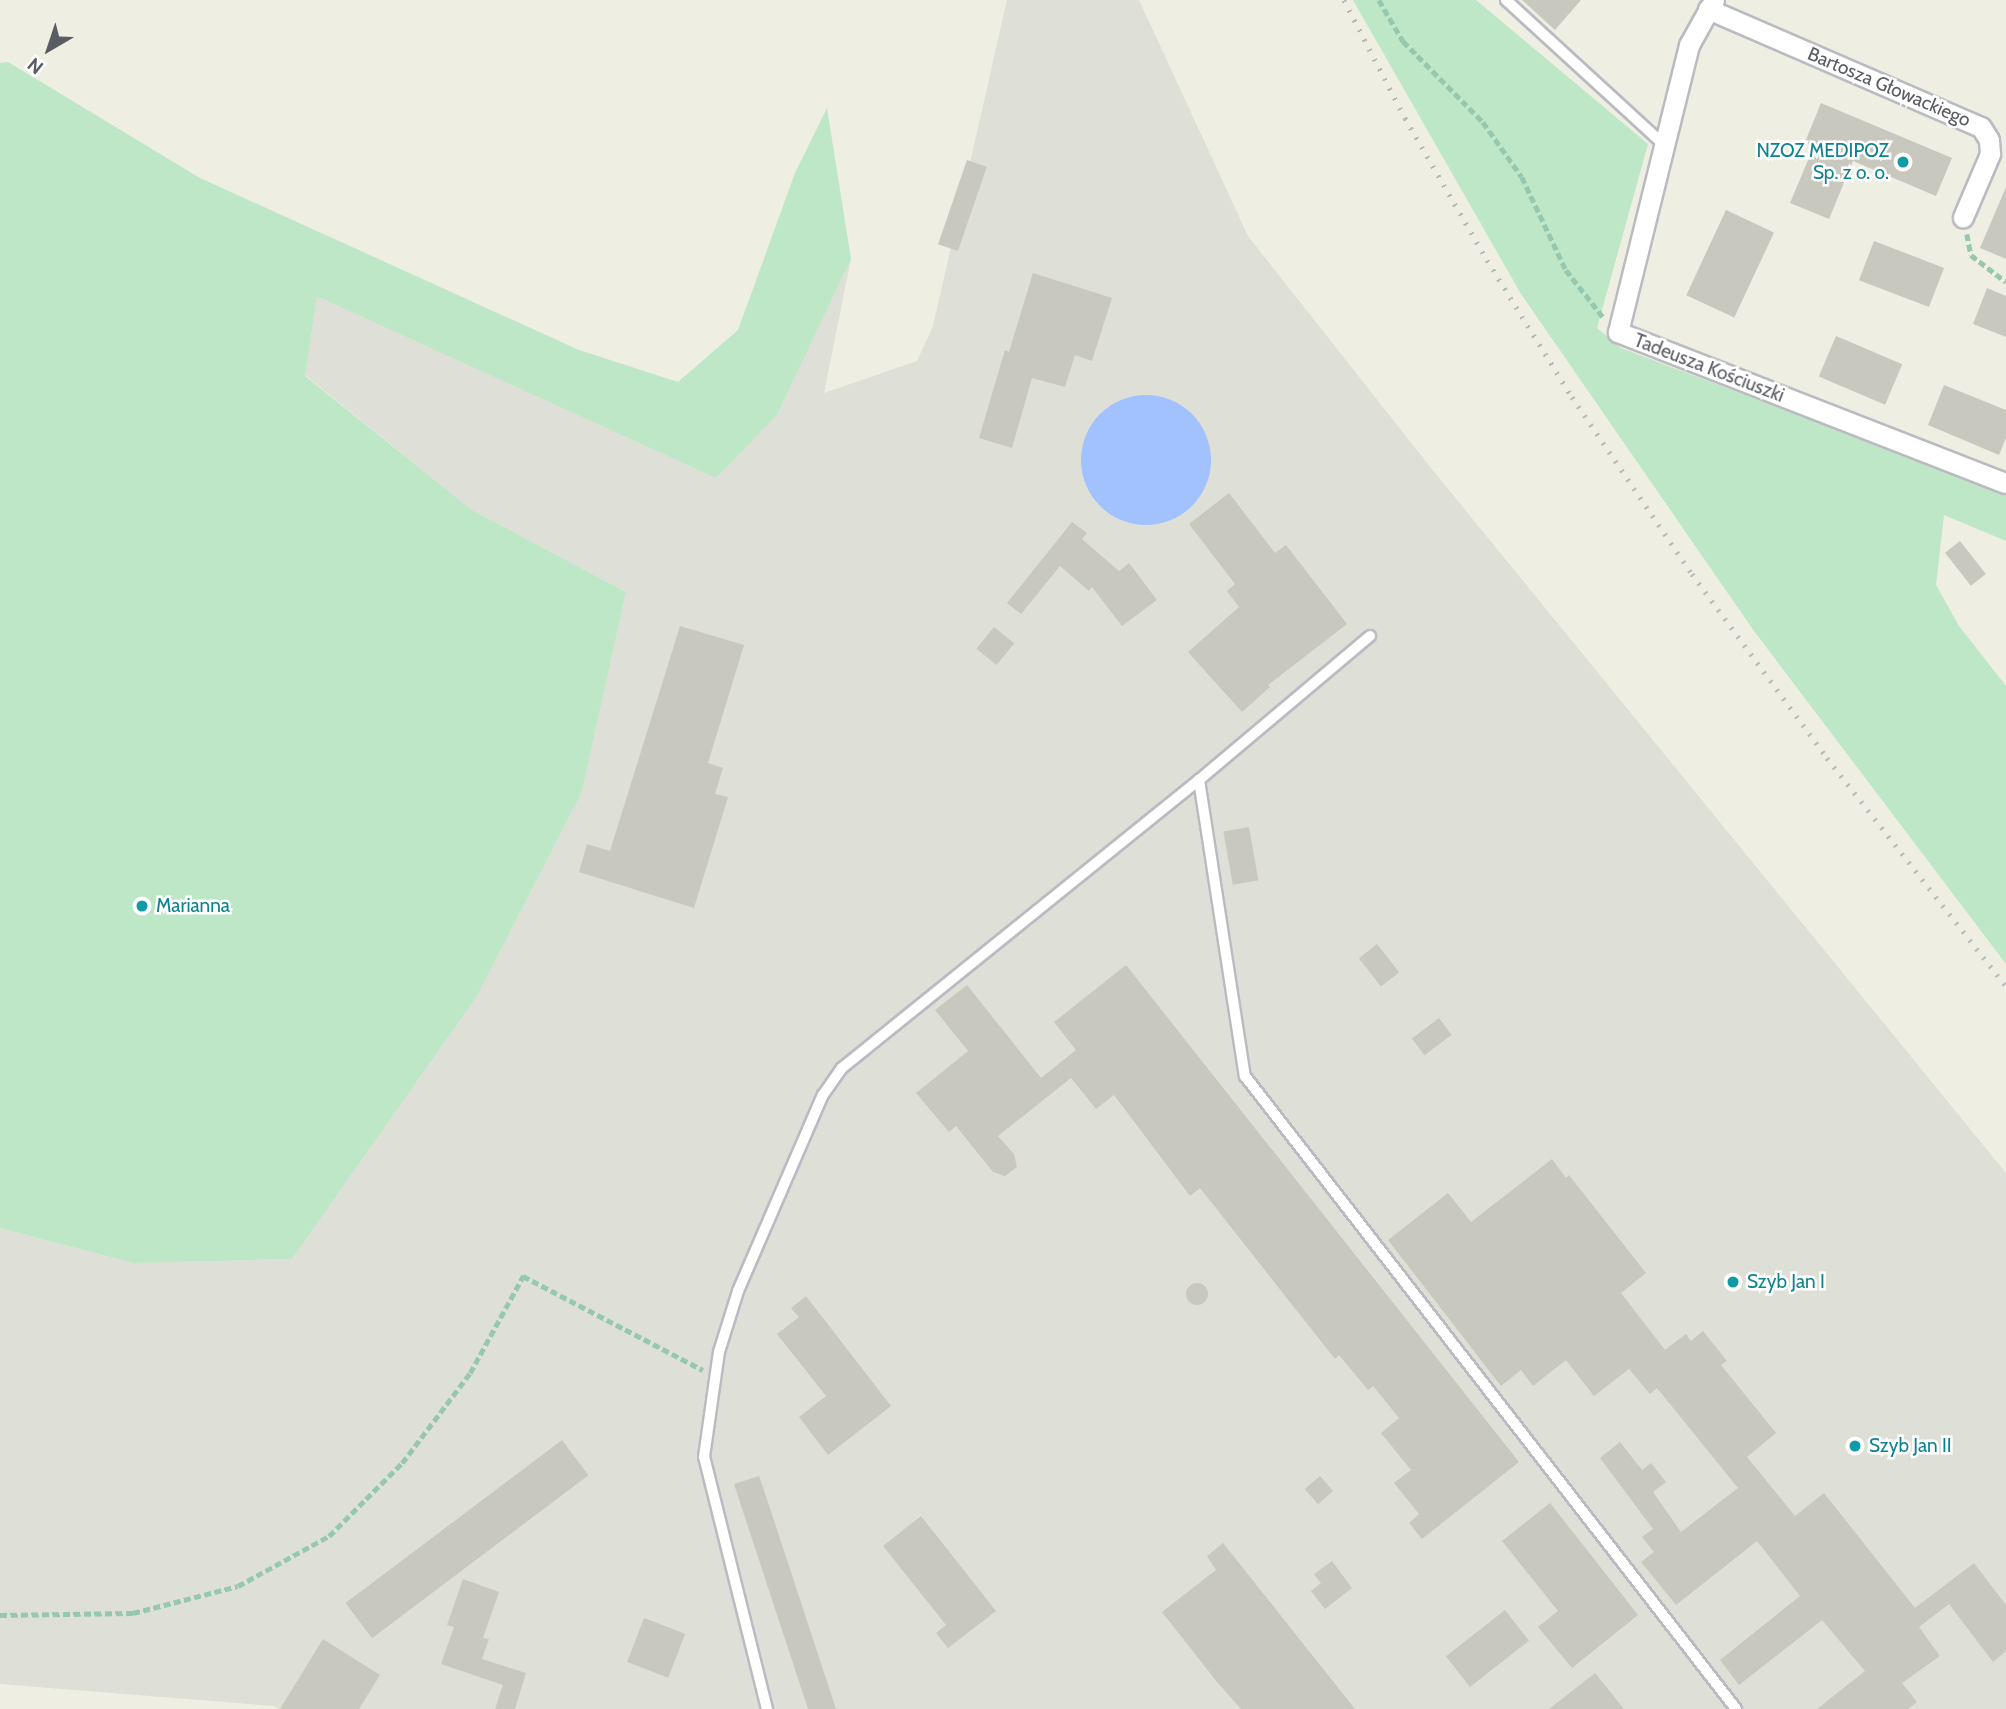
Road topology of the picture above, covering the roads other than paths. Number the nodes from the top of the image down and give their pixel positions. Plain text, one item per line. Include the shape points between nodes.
1 (1506, 0) edge
2 (1711, 5) edge
3 (1663, 144) junction
4 (1964, 217) road end
5 (2006, 483) edge
6 (1370, 636) dead end
7 (1199, 780) junction
8 (767, 1709) edge
9 (1736, 1709) edge

1 - 3 lane
2 - 3 street, Tadeusza Kościuszki via 1689,45
2 - 4 street, Bartosza Głowackiego via 1981,127 1990,154
3 - 5 street, Tadeusza Kościuszki via 1618,332
6 - 7 lane
7 - 8 lane via 842,1068 823,1095 737,1291 719,1352 704,1457
7 - 9 lane via 1245,1076

